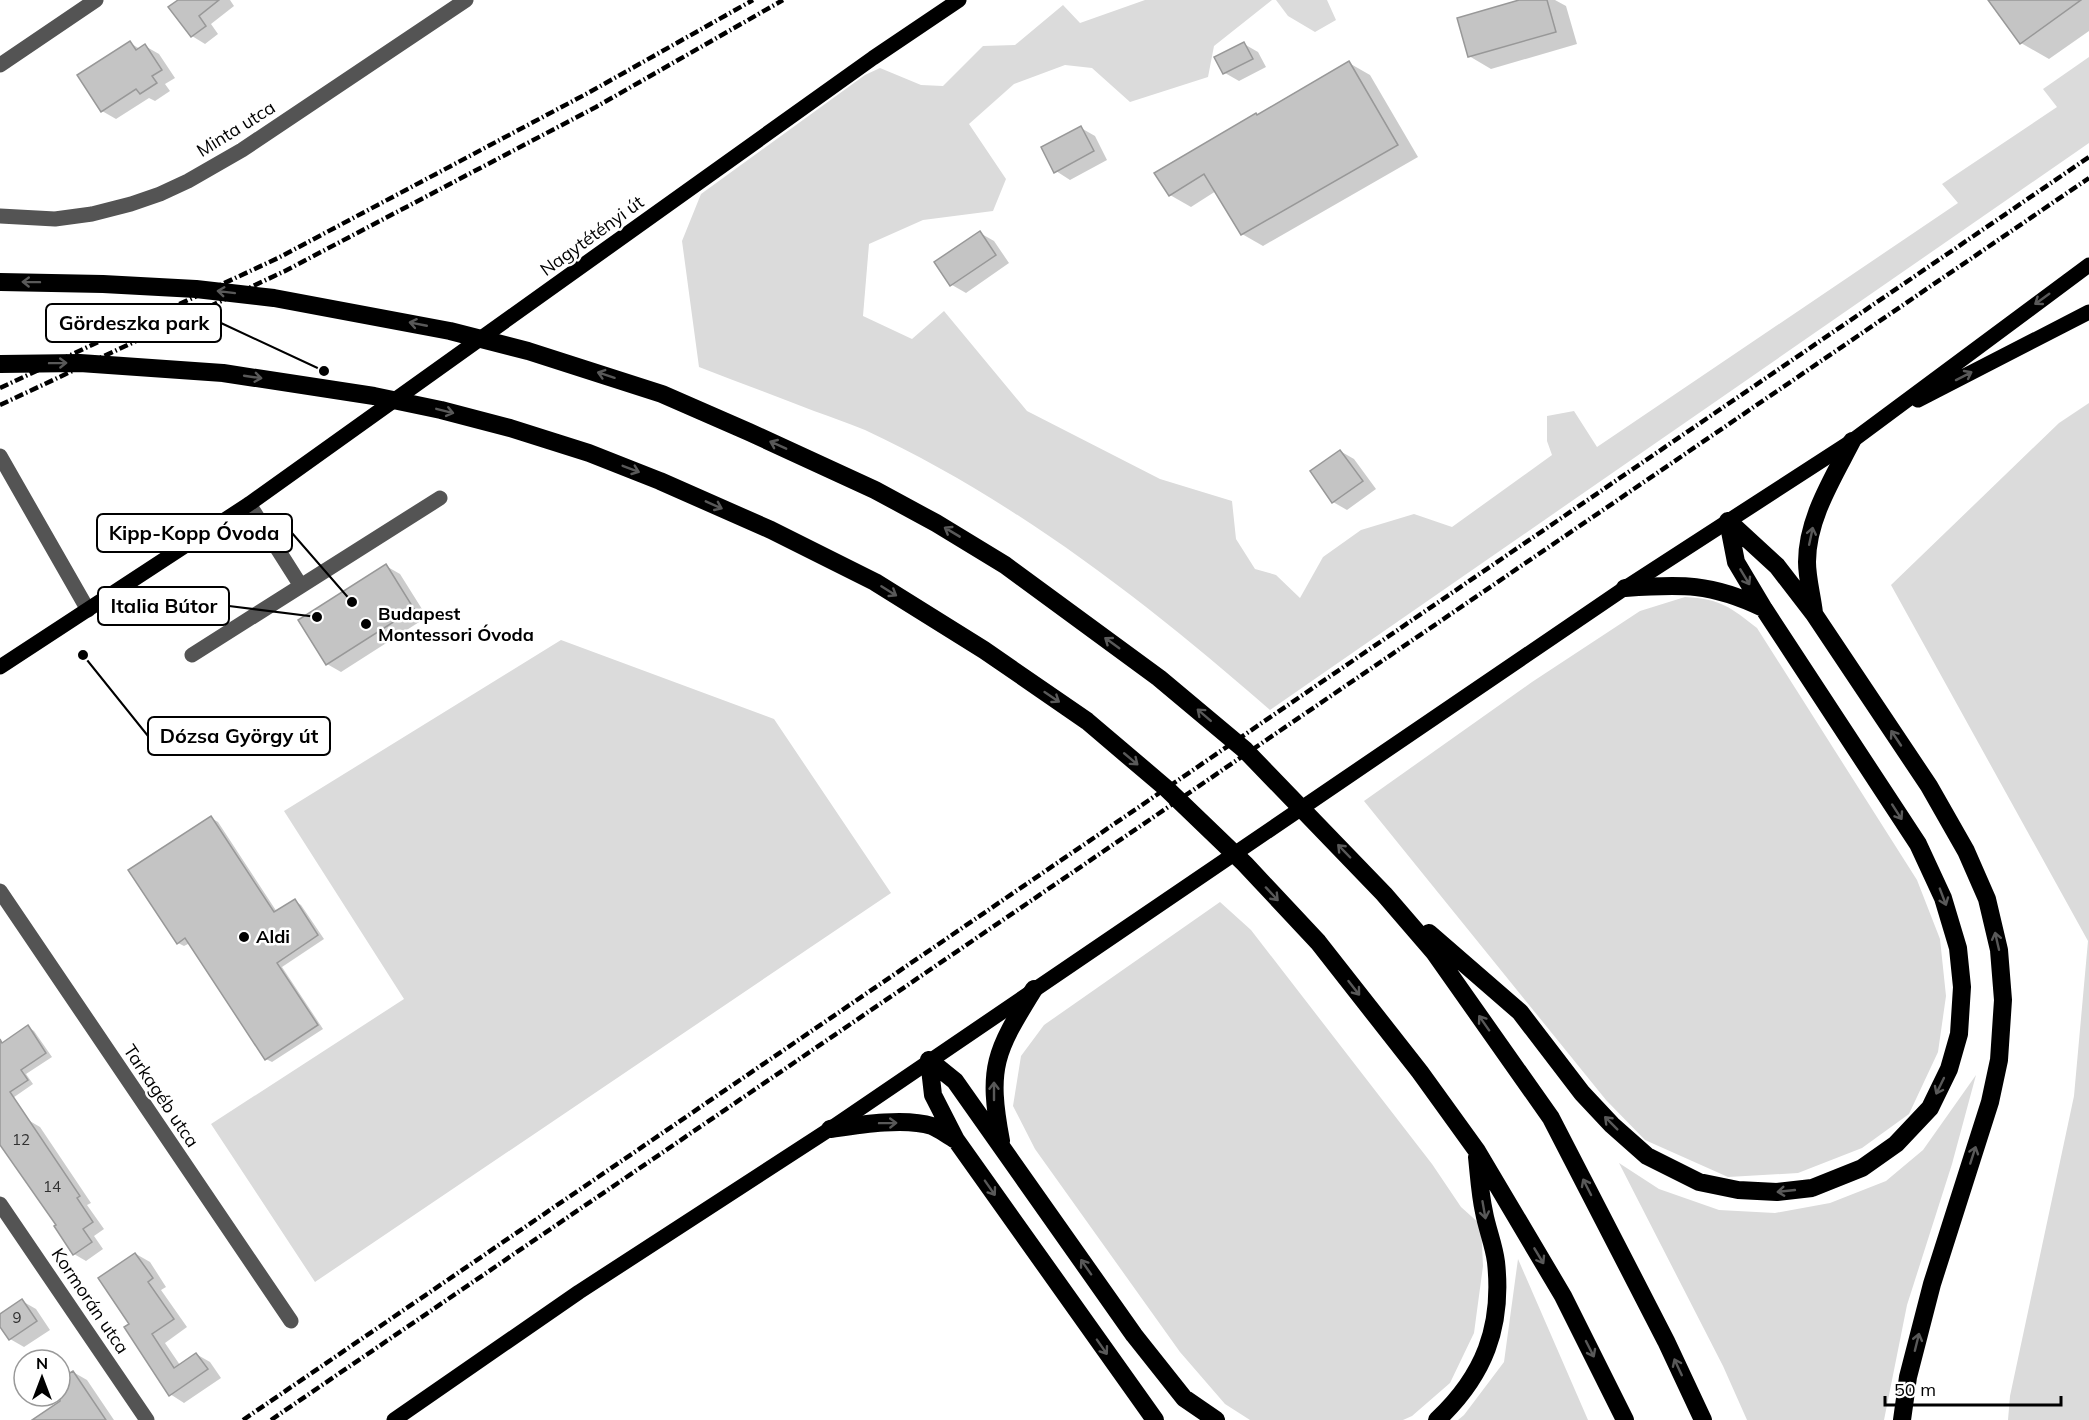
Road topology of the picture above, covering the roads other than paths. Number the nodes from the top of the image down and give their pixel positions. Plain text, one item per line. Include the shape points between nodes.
1 (96, 0) edge
2 (466, 0) edge
3 (959, 0) edge
4 (0, 65) edge
5 (0, 216) edge
6 (55, 219) junction
7 (0, 223) edge
8 (2089, 265) edge
9 (0, 282) edge
10 (2089, 312) edge
11 (0, 364) edge
12 (1875, 422) junction
13 (1852, 441) junction
14 (0, 456) edge
15 (440, 498) dead end
16 (249, 504) junction
17 (1728, 521) junction
18 (302, 586) junction
19 (1625, 588) junction
20 (1764, 609) junction
21 (88, 610) junction
22 (1814, 614) junction
23 (192, 655) dead end
24 (0, 667) edge
25 (0, 891) edge
26 (1384, 894) junction
27 (1034, 989) junction
28 (929, 1060) junction
29 (830, 1129) junction
30 (956, 1140) junction
31 (1003, 1149) junction
32 (1477, 1152) junction
33 (0, 1203) edge
34 (291, 1321) dead end
35 (147, 1420) edge
36 (394, 1420) edge
37 (1155, 1420) edge
38 (1216, 1420) edge
39 (1437, 1420) edge
40 (1625, 1420) edge
41 (1702, 1420) edge
42 (1902, 1420) edge

1 - 4 street
2 - 6 street, Minta utca via 242,150 188,181 131,204
3 - 16 main road, Nagytétényi út
5 - 6 street, Minta utca
6 - 7 street
8 -> 12 main road
26 -> 9 highway via 1245,750 1160,678 1005,565 936,523 814,461 662,394 450,331 274,298 196,289
12 -> 10 main road
11 -> 32 highway via 80,363 223,373 441,410 589,453 660,481 875,582 1087,721 1167,789 1318,942
12 - 13 main road
13 - 17 main road
22 -> 13 highway via 1807,562 1811,532 1823,498
14 - 21 street
15 - 18 street
16 - 18 street
16 - 21 main road, Nagytétényi út
17 - 19 main road
17 -> 20 highway via 1736,562
17 - 22 highway via 1777,566
18 - 23 street
19 - 20 highway via 1677,585 1716,589
19 - 27 main road
20 -> 26 highway via 1918,844 1943,898 1958,948 1962,987 1959,1034 1949,1069 1930,1108 1896,1144 1862,1168 1812,1188 1748,1191 1699,1182 1647,1156 1612,1125 1582,1093 1520,1012
21 - 24 main road, Nagytétényi út
42 -> 22 highway via 1908,1377 1932,1284 1990,1102 1999,1060 2003,1000 1999,950 1987,899 1966,852 1929,786
25 - 34 street, Tarkagéb utca
41 -> 26 highway via 1666,1341 1551,1118 1434,952
27 - 28 main road
31 -> 27 highway via 994,1105 994,1070 1009,1030
28 - 29 main road
28 - 30 highway via 933,1095
28 - 31 highway via 955,1081
29 -> 30 highway via 901,1123 931,1126
29 - 36 main road
30 -> 37 highway
38 -> 31 highway via 1184,1398 1134,1335
32 -> 39 highway via 1484,1212 1496,1261 1497,1305 1482,1363 1466,1389
32 -> 40 highway via 1563,1296
33 - 35 street, Kormorán utca

